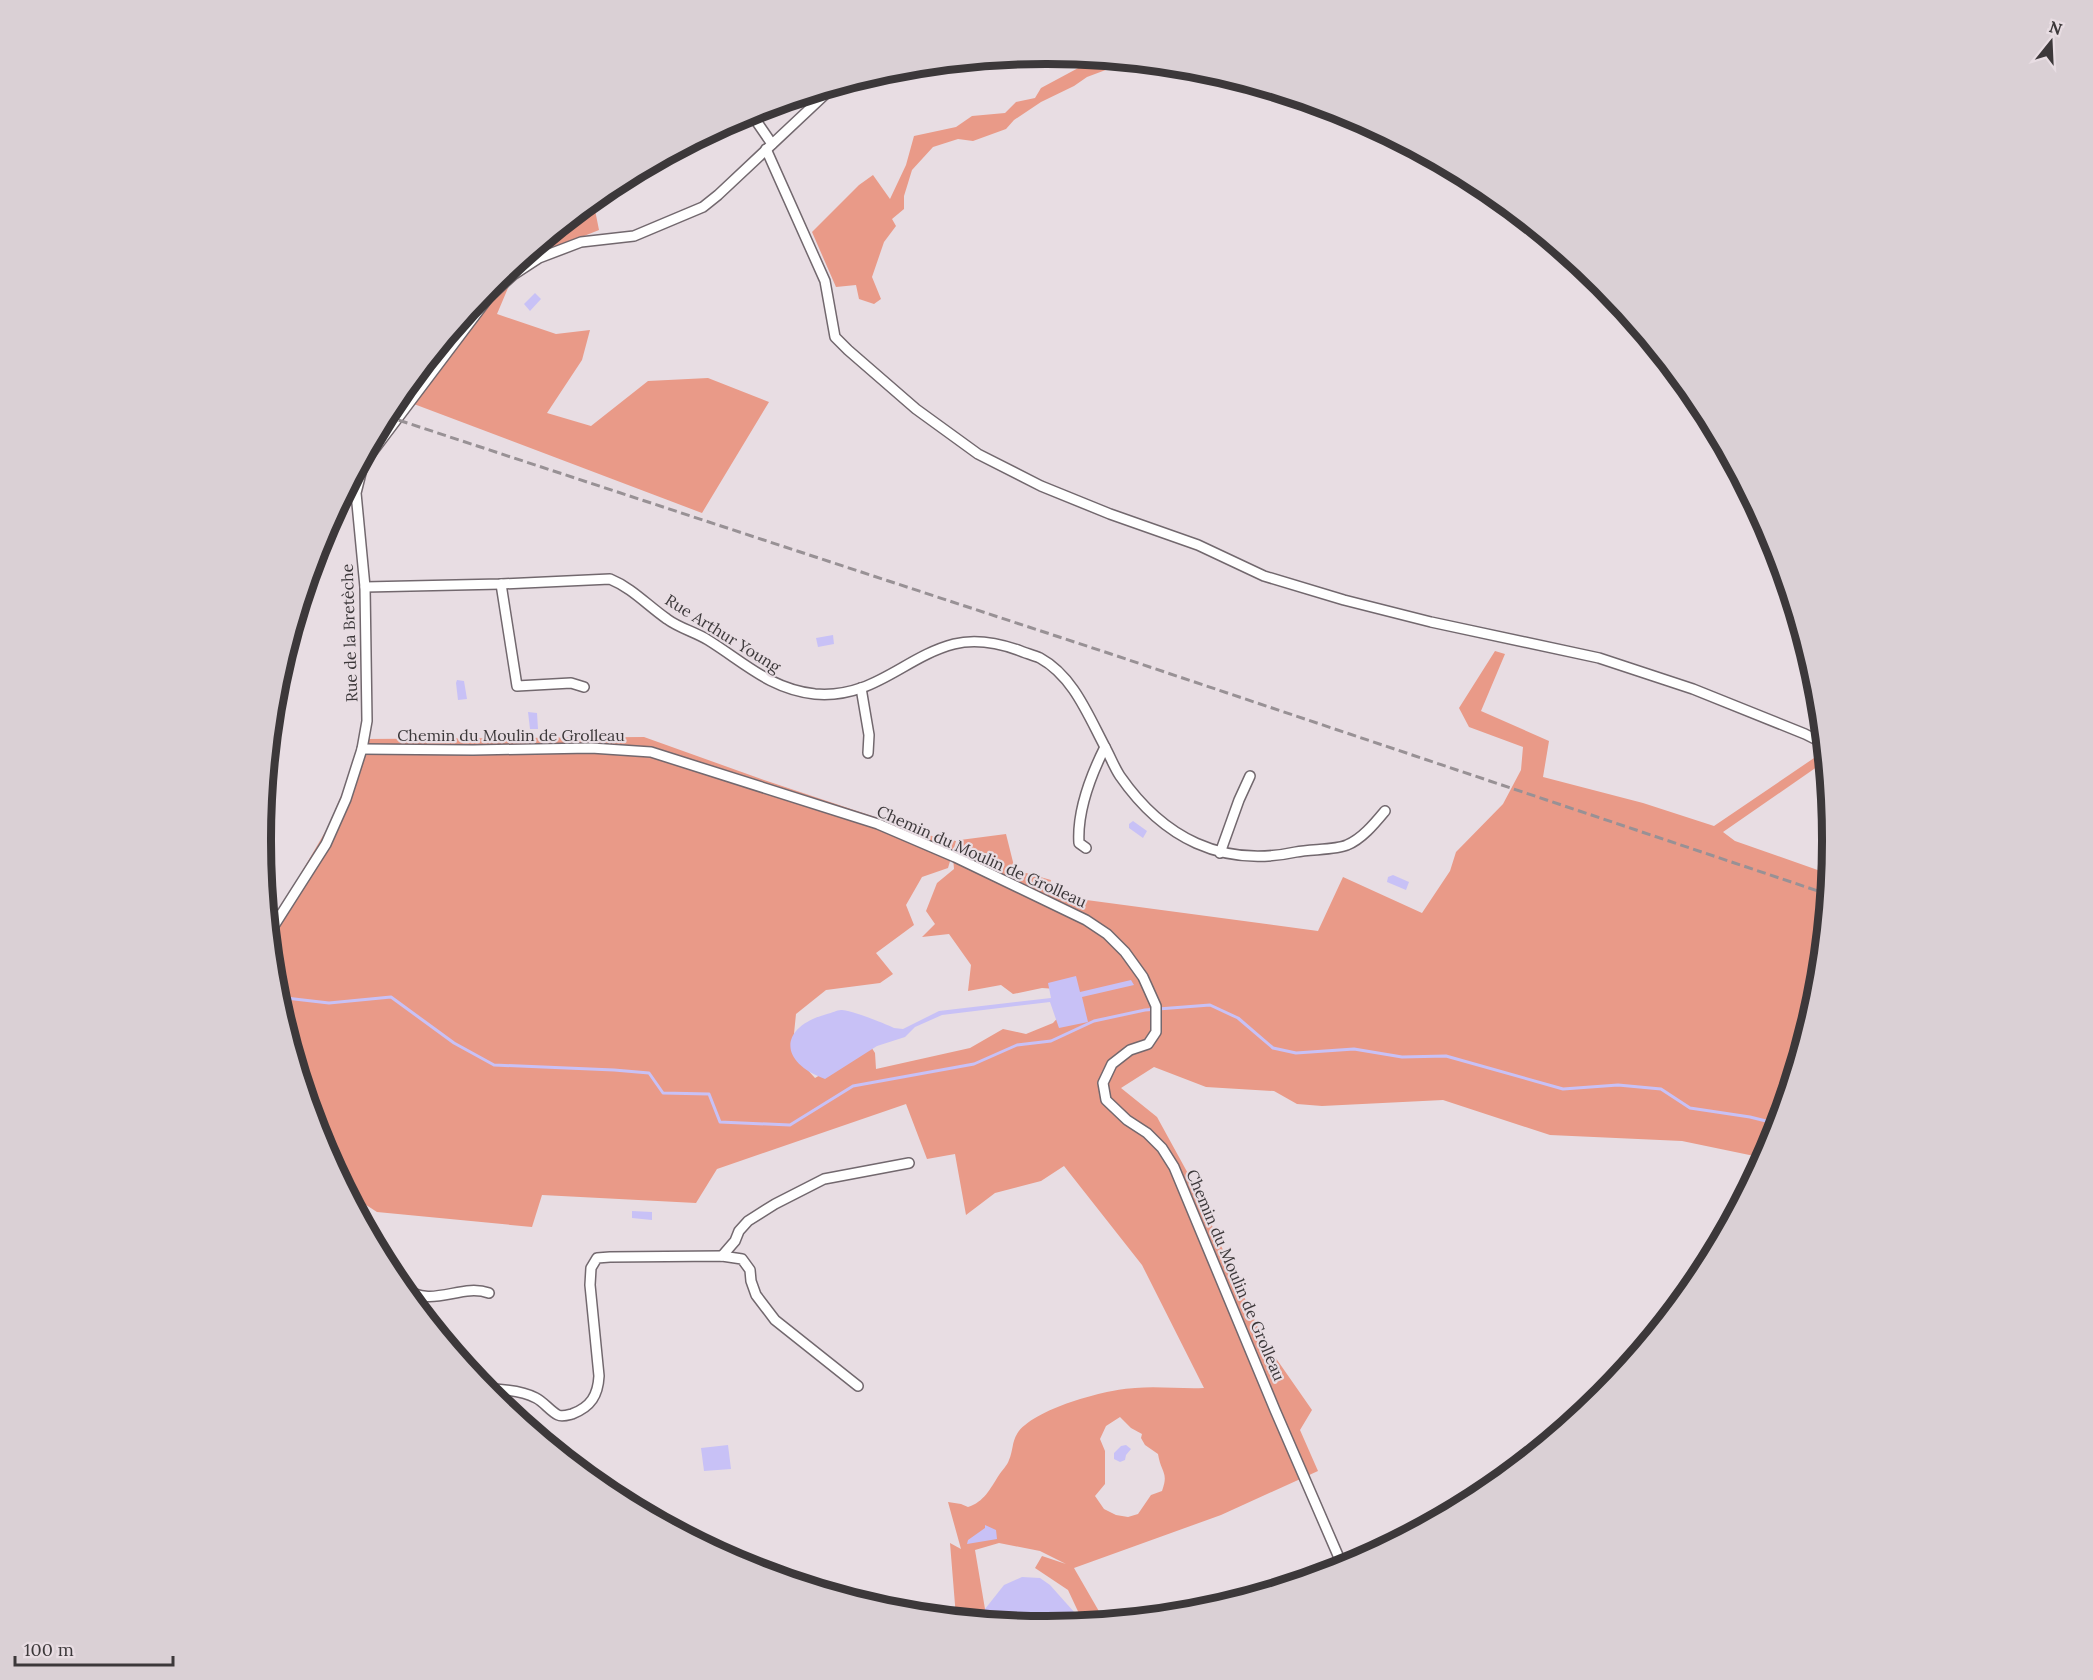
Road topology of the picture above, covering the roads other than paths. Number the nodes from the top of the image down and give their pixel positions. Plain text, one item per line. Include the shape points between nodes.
1 (820, 99) edge
2 (755, 122) edge
3 (769, 147) junction
4 (523, 269) edge
5 (472, 319) edge
6 (389, 430) edge
7 (359, 483) edge
8 (353, 493) edge
9 (356, 493) junction
10 (501, 584) junction
11 (365, 587) junction
12 (584, 687) dead end
13 (861, 688) junction
14 (1815, 739) edge
15 (1105, 747) junction
16 (362, 749) junction
17 (868, 753) dead end
18 (1250, 776) dead end
19 (1385, 811) dead end
20 (1086, 848) dead end
21 (1220, 853) junction
22 (276, 922) edge
23 (909, 1163) dead end
24 (722, 1256) junction
25 (418, 1293) edge
26 (489, 1293) dead end
27 (858, 1386) dead end
28 (501, 1390) edge
29 (1339, 1558) edge

1 - 3 street, Rue de la Bretèche
2 - 3 street
3 - 4 street, Rue de la Bretèche via 703,207 634,236 581,242 559,249
3 - 14 street via 825,281 835,337 916,409 988,459 1050,490 1198,545 1264,576 1431,622 1599,658 1693,689
5 - 6 street, Rue de la Bretèche
7 - 9 street, Rue de la Bretèche
8 - 9 street
9 - 11 street, Rue de la Bretèche
10 - 11 street, Rue Arthur Young
10 - 12 street via 517,686 571,683
10 - 13 street, Rue Arthur Young via 610,579 626,585 668,619 705,638 766,680 816,694
11 - 16 street, Rue de la Bretèche via 367,721
13 - 15 street, Rue Arthur Young via 954,644 999,644 1040,658 1065,678
13 - 17 street
15 - 20 street via 1095,767 1078,832 1079,843
15 - 21 street, Rue Arthur Young via 1119,775 1146,808 1178,833
16 - 22 street, Rue de la Bretèche via 326,844
16 - 29 street, Chemin du Moulin de Grolleau via 591,748 651,752 879,824 1086,920 1107,934 1143,977 1156,1006 1156,1032 1148,1044 1130,1050 1112,1064 1102,1083 1106,1100 1146,1133 1174,1167
18 - 21 street
19 - 21 street, Rue Arthur Young via 1346,846 1278,856
23 - 24 street via 824,1179 748,1221
24 - 27 street via 742,1259 750,1270 756,1295 775,1320
24 - 28 street via 597,1258 591,1268 590,1285 599,1376 593,1401 581,1410 559,1416 536,1398
25 - 26 street via 435,1298 469,1290

